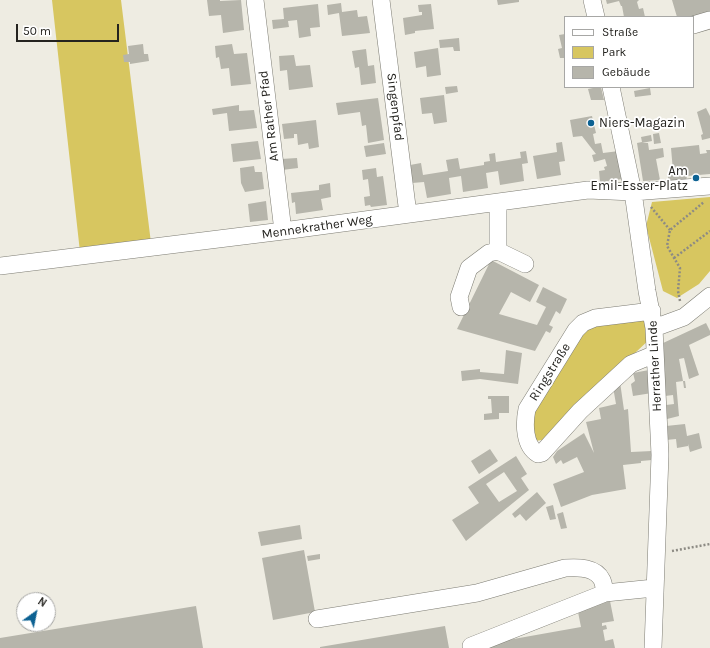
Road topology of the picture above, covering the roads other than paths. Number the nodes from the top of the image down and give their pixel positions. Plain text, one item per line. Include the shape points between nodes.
1 (255, 0) edge
2 (381, 0) edge
3 (592, 0) edge
4 (596, 16) edge
5 (710, 20) edge
6 (694, 25) edge
7 (611, 88) edge
8 (638, 191) junction
9 (707, 194) edge
10 (498, 202) junction
11 (408, 214) junction
12 (283, 231) junction
13 (498, 251) junction
14 (525, 264) dead end
15 (0, 266) edge
16 (710, 296) edge
17 (461, 307) dead end
18 (652, 311) junction
19 (654, 328) junction
20 (655, 354) junction
21 (654, 588) junction
22 (605, 593) junction
23 (317, 619) dead end
24 (471, 646) dead end
25 (653, 648) edge

1 - 12 street, Am Rather Pfad
2 - 11 street, Singenpfad
3 - 4 street
5 - 6 street
7 - 8 street, Herrather Linde
8 - 9 street
8 - 10 street, Mennekrather Weg via 588,190
8 - 18 street, Herrather Linde via 647,291
10 - 11 street, Mennekrather Weg
10 - 13 street
11 - 12 street, Mennekrather Weg
12 - 15 street, Mennekrather Weg
13 - 14 street
13 - 17 street via 488,253 469,268 459,296
16 - 19 street via 684,317
18 - 19 street, Herrather Linde
18 - 20 street, Ringstraße via 594,318 576,330 527,409 527,434 532,451 542,453 580,411 631,364
19 - 20 street, Herrather Linde
20 - 21 street, Herrather Linde via 660,455
21 - 22 street
21 - 25 street, Herrather Linde
22 - 23 street via 602,580 596,573 588,569 565,568 477,593
22 - 24 street

